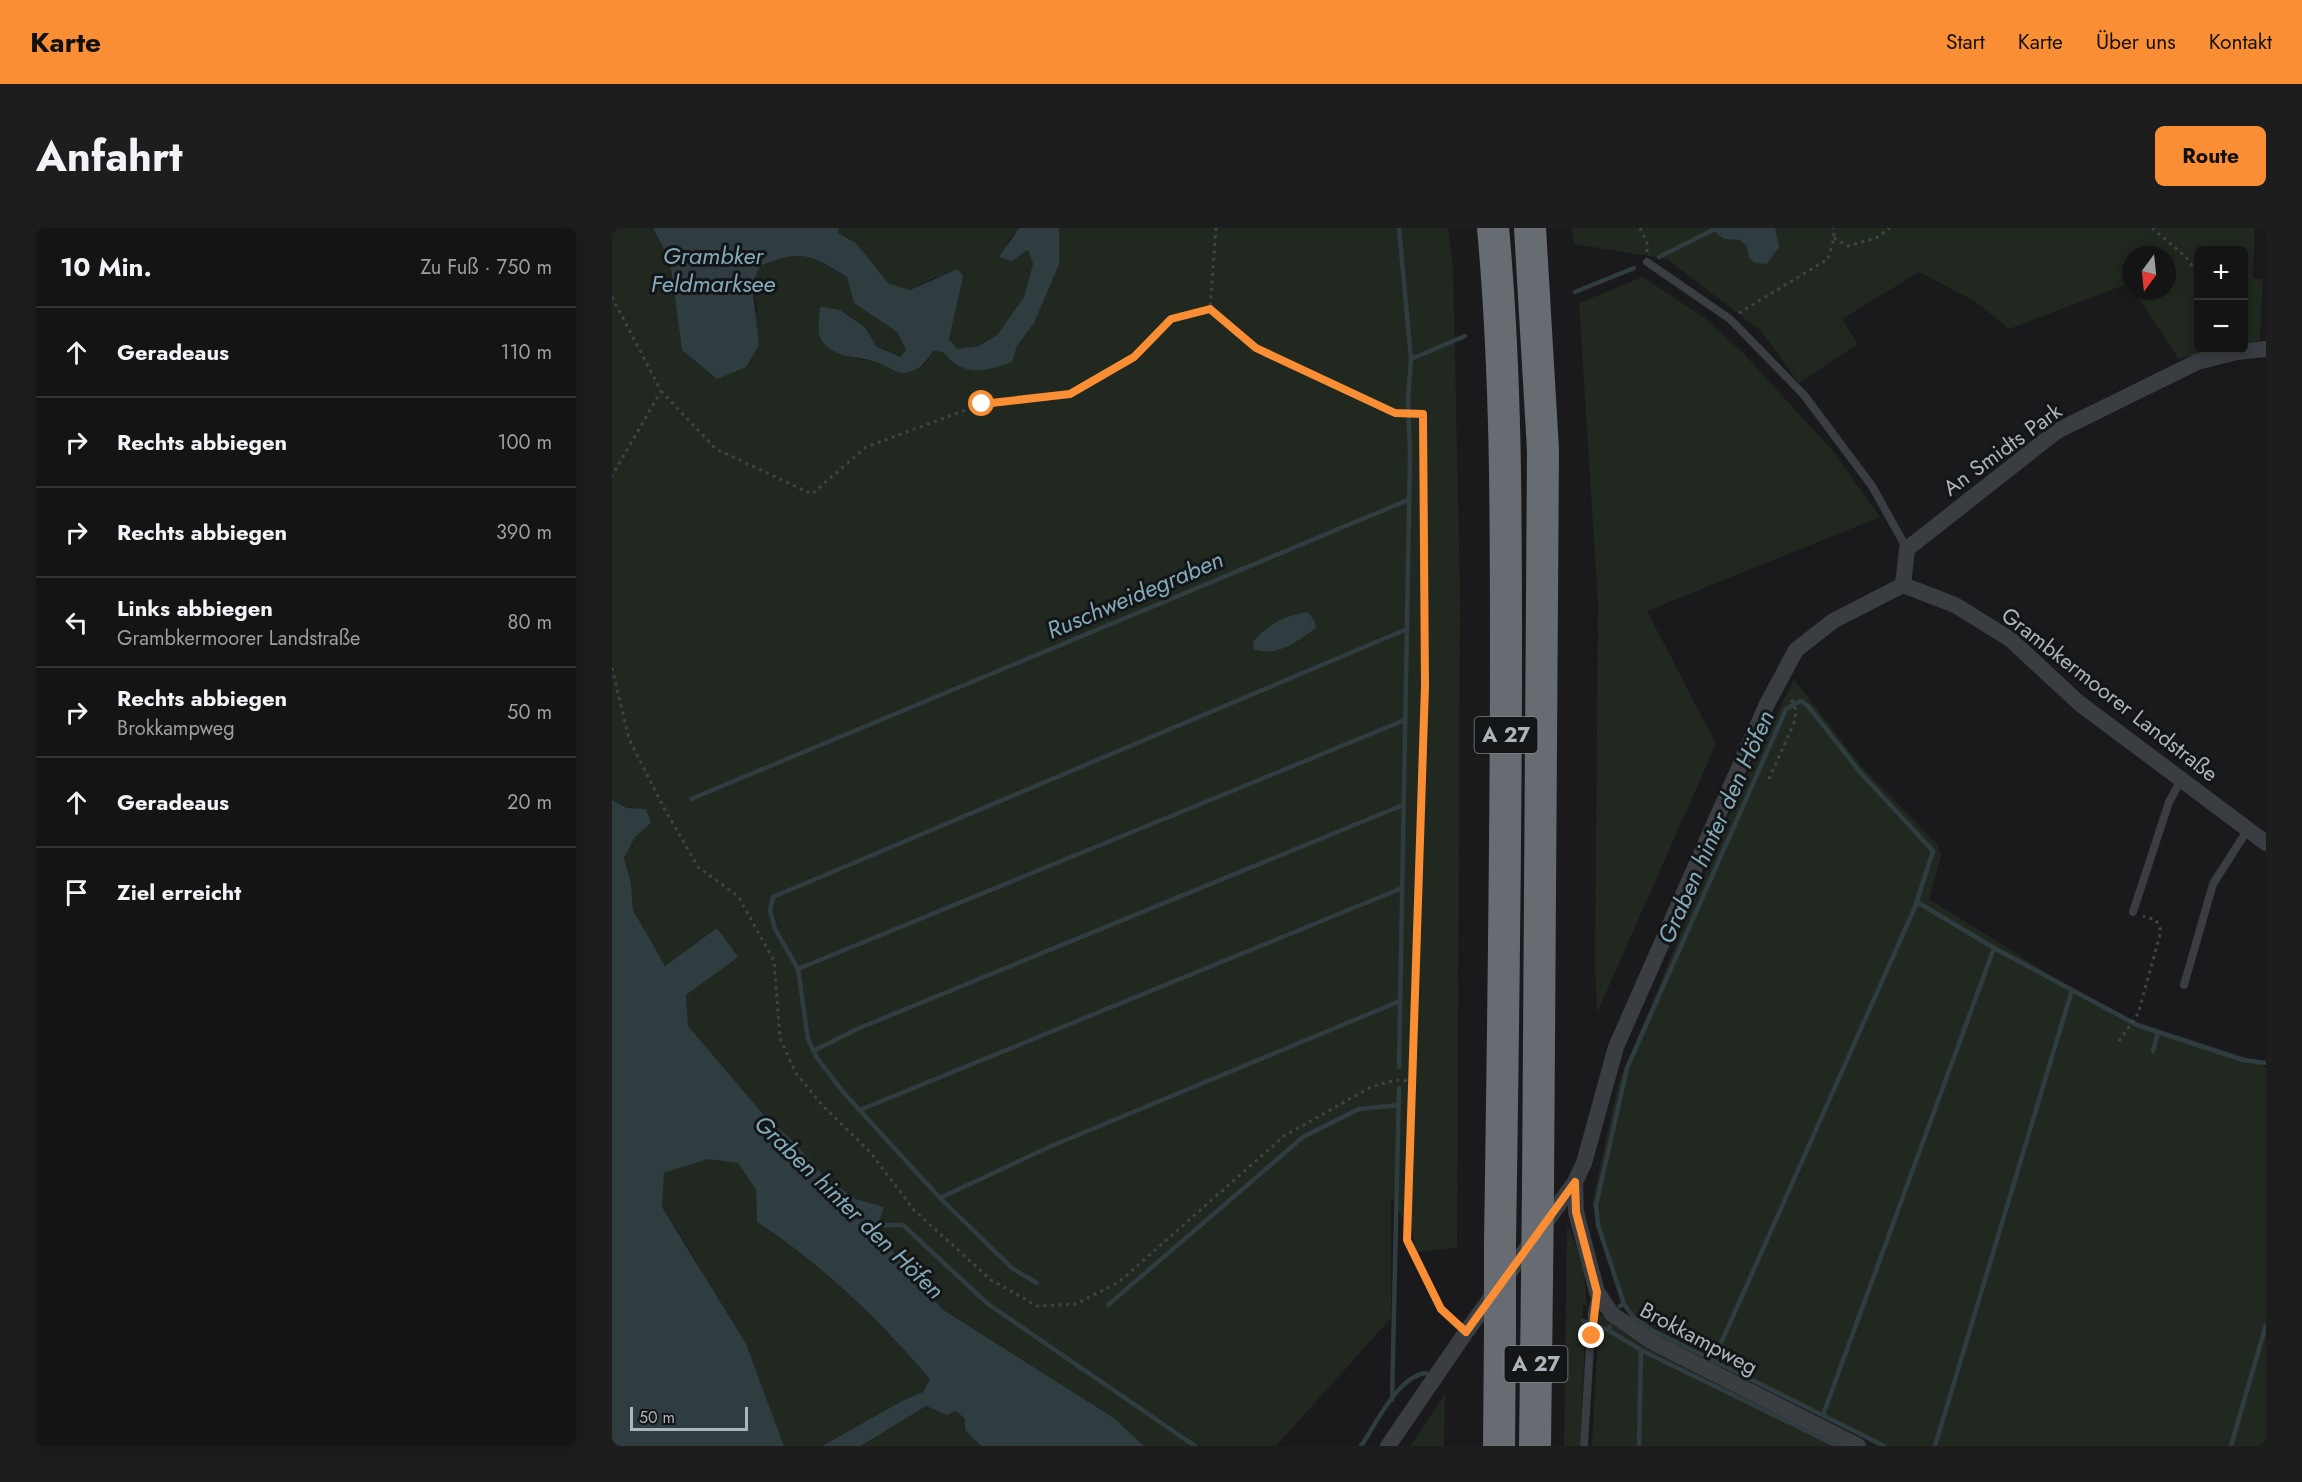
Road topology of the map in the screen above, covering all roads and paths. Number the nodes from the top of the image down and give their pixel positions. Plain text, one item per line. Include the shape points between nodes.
1 (1216, 228) edge
2 (1493, 228) edge
3 (1530, 228) edge
4 (1640, 228) edge
5 (1833, 228) edge
6 (1890, 228) edge
7 (2152, 228) edge
8 (1834, 237) junction
9 (1647, 262) joint
10 (2194, 267) edge
11 (612, 297) edge
12 (1210, 309) junction
13 (1730, 319) junction
14 (2266, 349) edge
15 (661, 391) junction
16 (612, 476) edge
17 (1907, 549) junction
18 (1903, 585) junction
19 (612, 668) edge
20 (1792, 702) dead end
21 (1769, 779) dead end
22 (2181, 780) junction
23 (2248, 829) junction
24 (2266, 843) edge
25 (2133, 912) joint
26 (2184, 985) dead end
27 (2119, 1041) dead end
28 (1414, 1081) junction
29 (1575, 1182) junction
30 (1597, 1292) junction
31 (1466, 1332) junction
32 (1388, 1446) edge
33 (1499, 1446) edge
34 (1534, 1446) edge
35 (1584, 1446) edge
36 (1858, 1446) edge

1 - 12 path
2 - 33 highway, A 27, bridge via 1501,310 1506,448
3 - 34 highway, A 27, bridge via 1543,450
4 - 9 path via 1647,243
5 - 8 path
6 - 8 path via 1876,238 1848,246
7 - 10 path
8 - 13 path via 1828,259
9 - 13 lane
11 - 15 path
12 - 15 path via 1171,319 1134,357 1070,394 982,404 867,447 812,494 716,450
12 - 28 path via 1256,348 1395,413 1423,414 1425,686
13 - 17 lane via 1804,395 1872,486
14 - 17 street, An Smidts Park via 2197,362 2057,430
15 - 16 path
17 - 18 street
18 - 22 street, Grambkermoorer Landstraße via 1955,605 2010,639 2079,704
18 - 29 street via 1833,621 1796,650 1783,670 1616,1047 1584,1163
19 - 28 path via 629,739 664,808 698,867 738,896 774,961 780,1038 795,1072 870,1152 914,1209 991,1280 1037,1306 1076,1304 1119,1282 1284,1136 1371,1087 1395,1080
20 - 21 path via 1794,723
22 - 23 street, Grambkermoorer Landstraße
22 - 25 lane via 2169,802
23 - 24 street, Grambkermoorer Landstraße
23 - 26 lane via 2213,884
25 - 27 path via 2156,920 2161,931 2138,1014
28 - 31 path via 1407,1240 1441,1309
29 - 30 street, Brokkampweg via 1576,1212
29 - 31 street
30 - 35 lane via 1592,1312
30 - 36 street, Brokkampweg via 1612,1314 1651,1341
31 - 32 street

